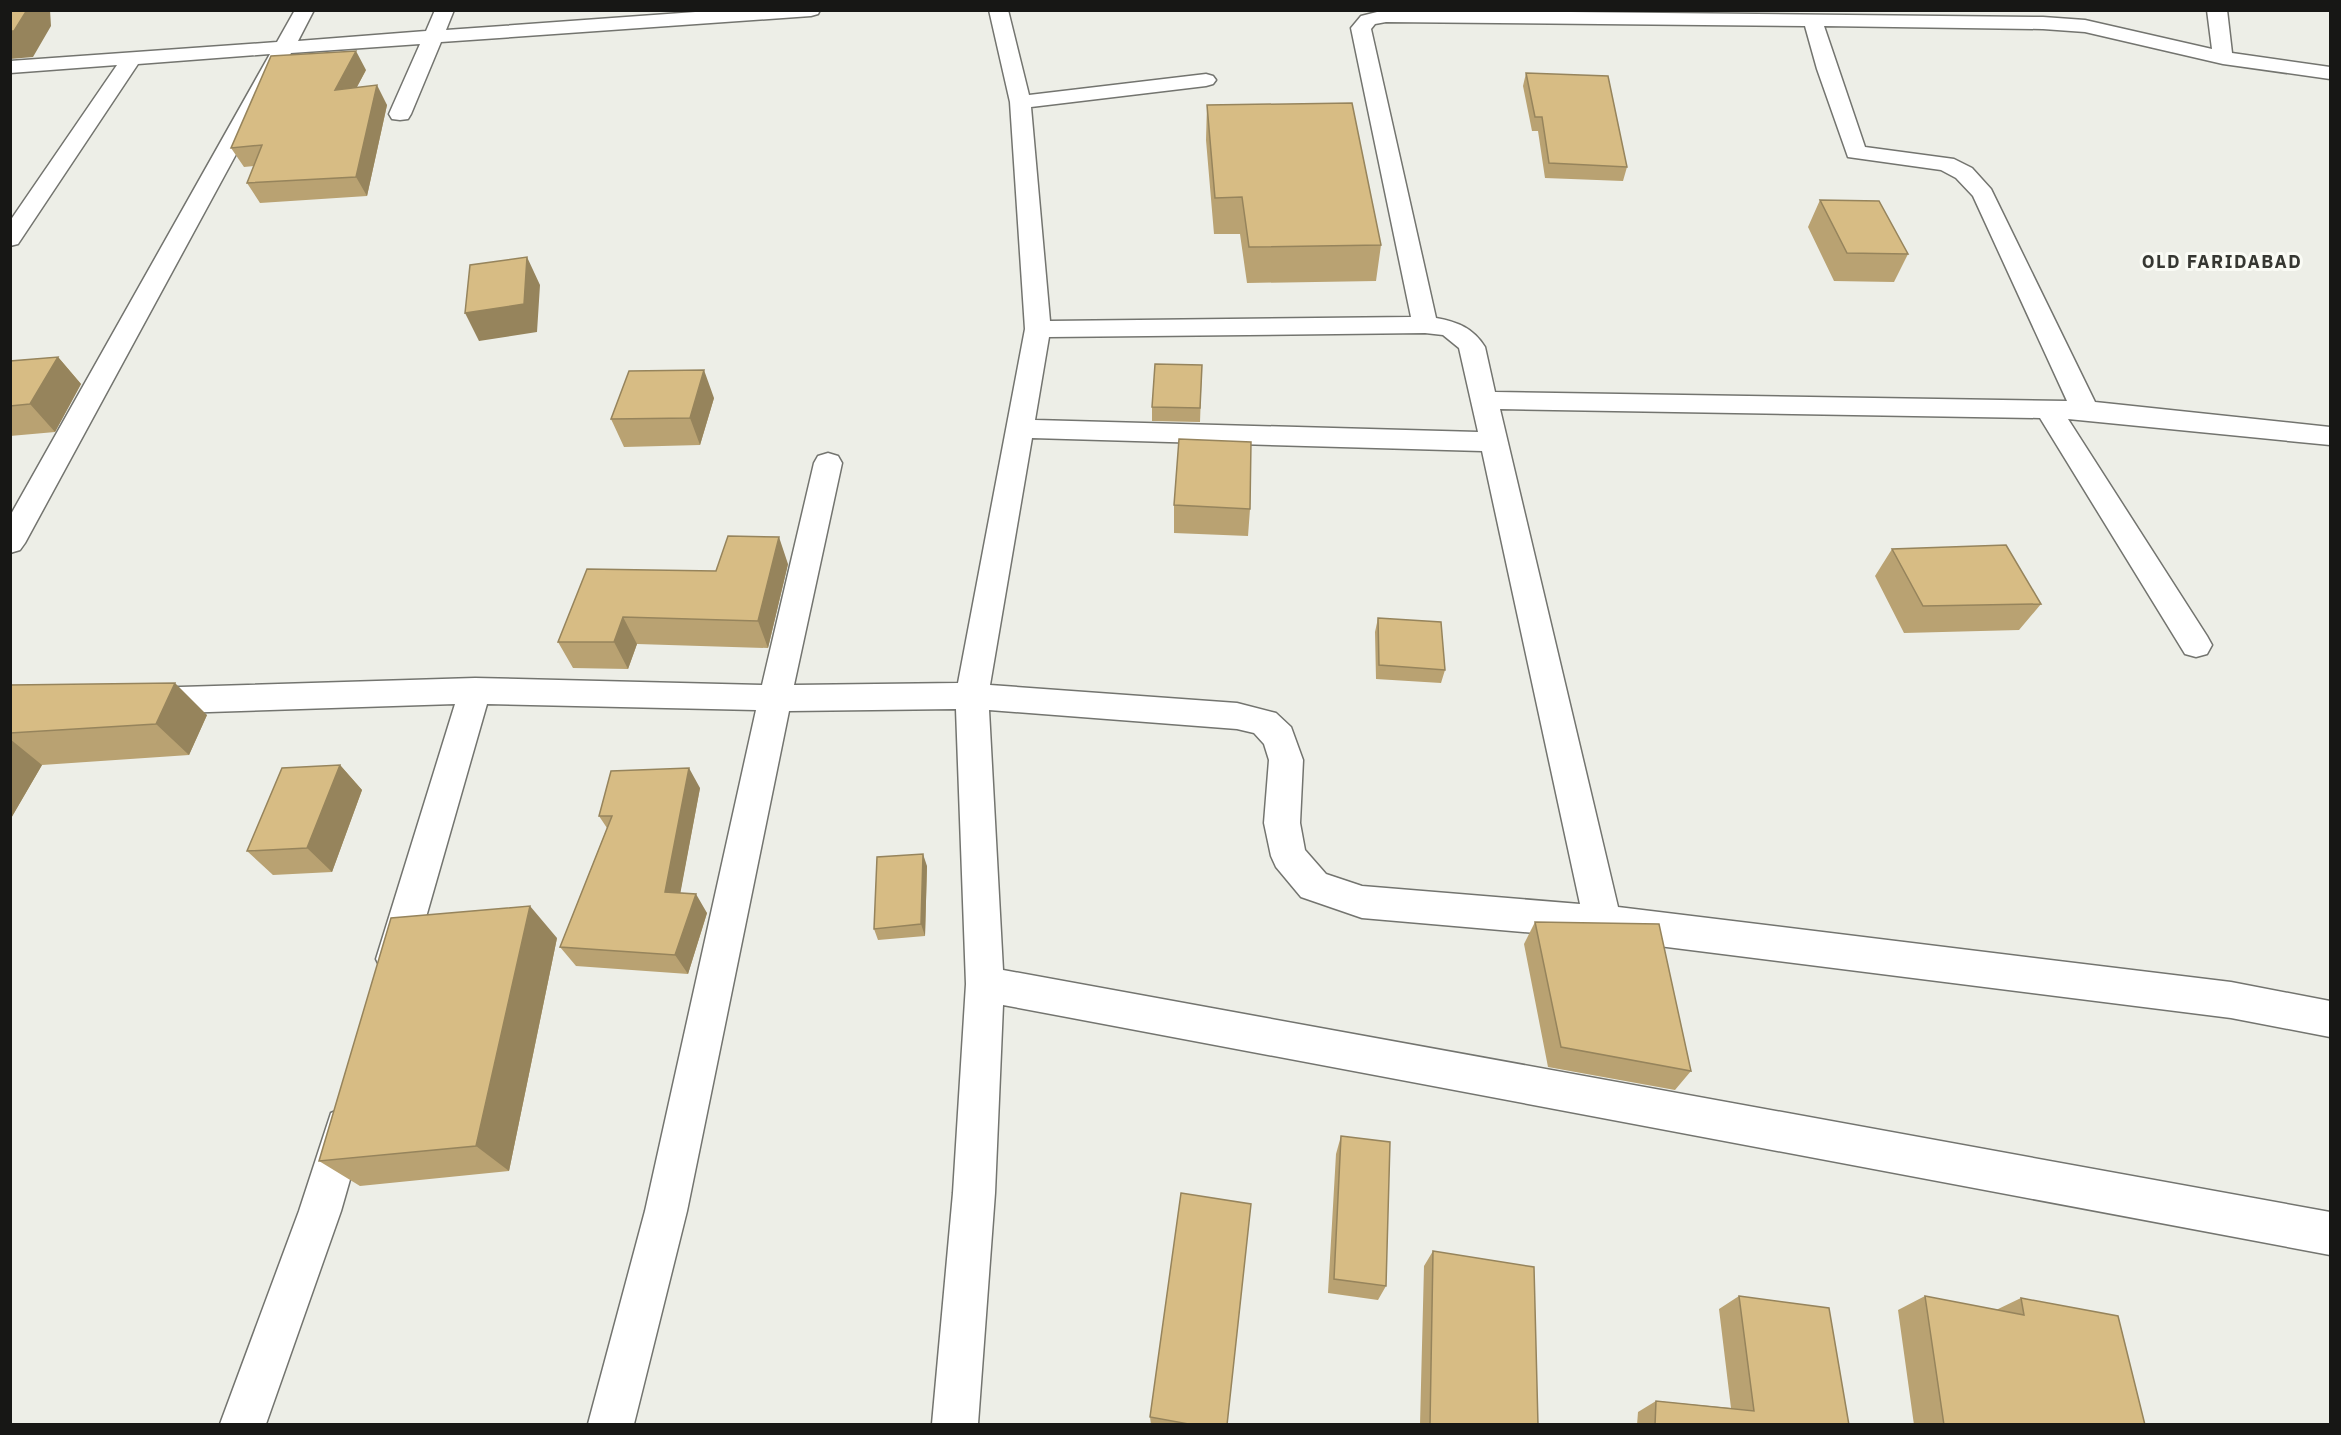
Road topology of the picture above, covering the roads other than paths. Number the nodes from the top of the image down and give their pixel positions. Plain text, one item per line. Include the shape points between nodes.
1 (305, 10) edge
2 (444, 10) edge
3 (811, 10) edge
4 (998, 10) edge
5 (2217, 10) edge
6 (710, 14) edge
7 (1364, 15) edge
8 (2084, 18) edge
9 (569, 20) edge
10 (1813, 21) junction
11 (433, 38) junction
12 (284, 47) junction
13 (132, 58) junction
14 (2223, 58) junction
15 (10, 67) edge
16 (2331, 73) edge
17 (1206, 80) dead end
18 (1020, 102) junction
19 (400, 114) dead end
20 (10, 239) edge
21 (1425, 325) junction
22 (1038, 329) junction
23 (1483, 400) junction
24 (2048, 409) junction
25 (2085, 410) junction
26 (1021, 429) junction
27 (2331, 436) edge
28 (1492, 442) junction
29 (828, 463) dead end
30 (10, 543) edge
31 (2196, 645) dead end
32 (475, 691) junction
33 (972, 696) junction
34 (775, 698) junction
35 (118, 701) edge
36 (1603, 922) junction
37 (985, 984) junction
38 (384, 996) edge
39 (2331, 1019) edge
40 (354, 1098) edge
41 (2331, 1234) edge
42 (243, 1425) edge
43 (611, 1425) edge
44 (955, 1425) edge

1 - 12 street
2 - 11 street
3 - 6 street
4 - 18 street
5 - 14 street
6 - 9 street
7 - 10 street
7 - 21 street via 1361,28
8 - 10 street via 2043,23
8 - 14 street
9 - 11 street
10 - 25 street via 1856,152 1946,164 1964,174 1983,194
11 - 12 street
11 - 19 street
12 - 13 street
12 - 30 street
13 - 15 street
13 - 20 street
14 - 16 street
17 - 18 street
18 - 22 street
21 - 22 street
21 - 23 street via 1447,327 1463,334 1472,346
22 - 26 street
23 - 24 street
23 - 28 street
24 - 25 street
24 - 31 street
25 - 27 street
26 - 28 street
26 - 33 street
28 - 36 street
29 - 34 street
32 - 34 street
32 - 35 street
32 - 38 street
33 - 34 street
33 - 36 street via 1237,716 1264,722 1279,737 1286,760 1282,823 1289,856 1314,886 1362,902
33 - 37 street
34 - 43 street via 666,1211
36 - 39 street via 2231,1000
37 - 41 street
37 - 44 street via 974,1193
40 - 42 street via 320,1211

